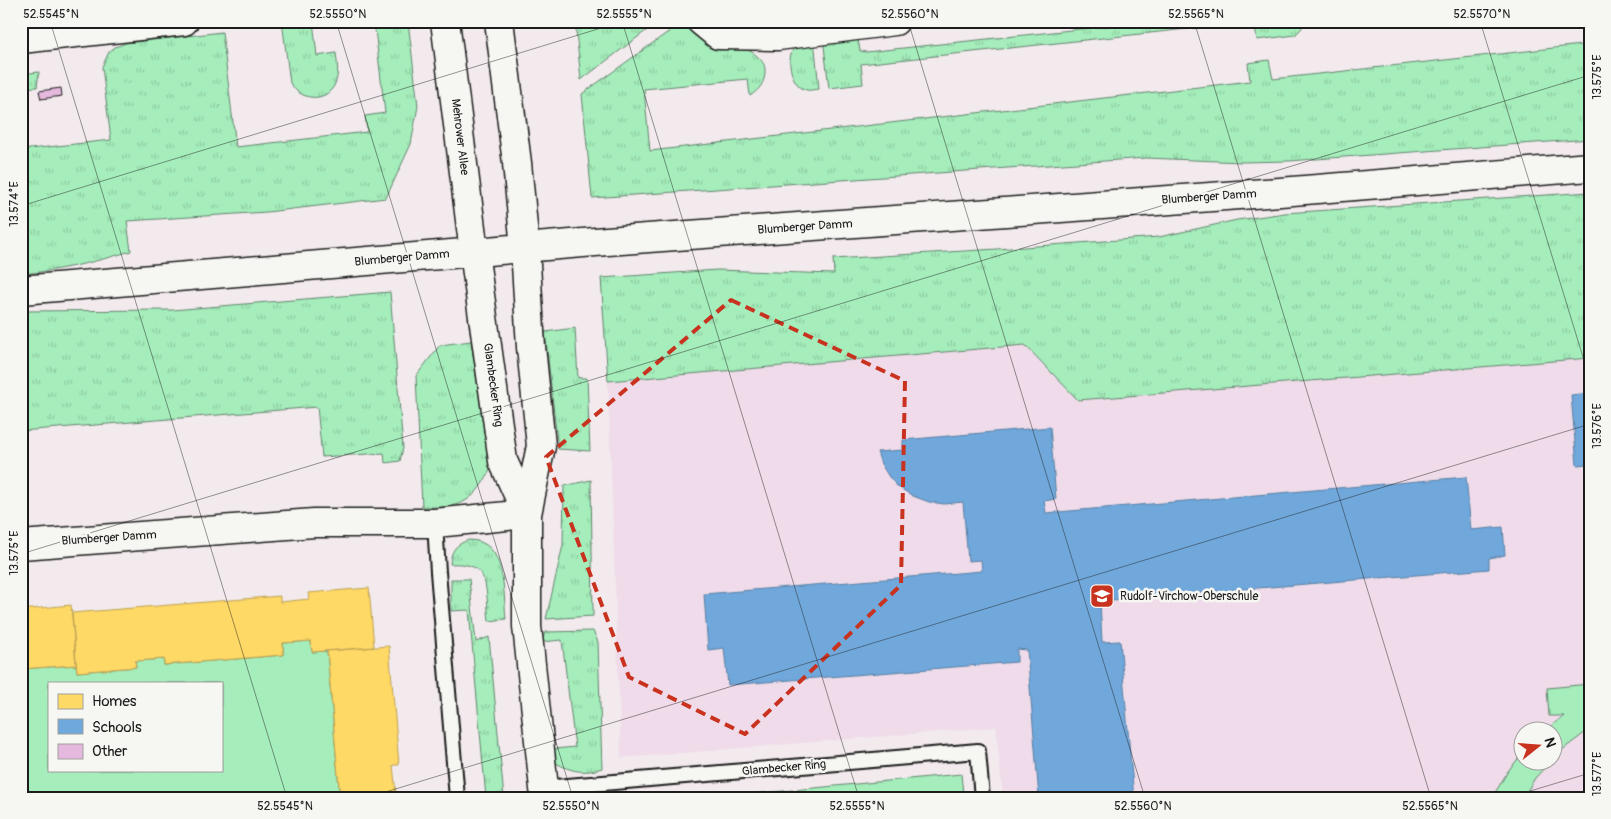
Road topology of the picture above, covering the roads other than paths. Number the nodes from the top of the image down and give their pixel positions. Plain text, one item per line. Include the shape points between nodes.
1 (184, 21) edge
2 (446, 21) edge
3 (500, 21) edge
4 (701, 21) edge
5 (895, 21) edge
6 (21, 39) edge
7 (1590, 168) edge
8 (525, 248) junction
9 (474, 252) junction
10 (21, 290) edge
11 (527, 514) junction
12 (435, 523) junction
13 (21, 545) edge
14 (544, 793) edge
15 (457, 798) edge
16 (982, 798) edge

1 - 6 main road
2 - 9 main road, Mehrower Allee
3 - 8 main road
4 - 5 main road via 718,35 778,36
7 - 8 main road, Blumberger Damm
8 - 9 main road, Blumberger Damm
8 - 11 main road, Glambecker Ring via 541,446
9 - 10 main road, Blumberger Damm
9 - 11 main road, Glambecker Ring via 503,461
11 - 12 main road, Blumberger Damm
11 - 14 main road, Glambecker Ring via 527,626
12 - 13 main road, Blumberger Damm via 314,523
12 - 15 lane
14 - 16 lane, Glambecker Ring via 978,751

